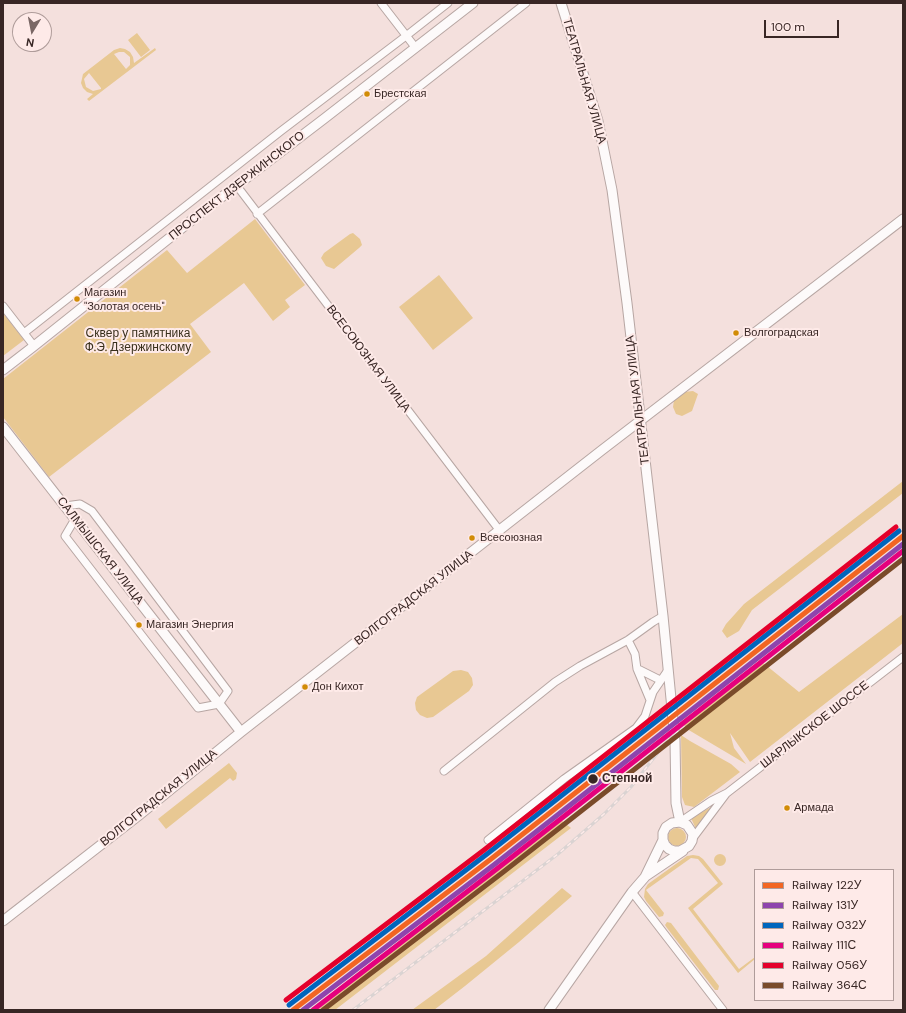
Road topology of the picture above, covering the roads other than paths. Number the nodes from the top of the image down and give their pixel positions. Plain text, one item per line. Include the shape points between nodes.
1 (381, 3) edge
2 (448, 3) edge
3 (473, 3) edge
4 (526, 3) edge
5 (561, 3) edge
6 (406, 36) junction
7 (415, 47) junction
8 (237, 186) junction
9 (257, 214) junction
10 (903, 219) edge
11 (3, 306) edge
12 (24, 333) junction
13 (34, 346) junction
14 (3, 370) edge
15 (641, 420) junction
16 (3, 427) edge
17 (65, 506) junction
18 (75, 518) junction
19 (500, 531) junction
20 (663, 616) junction
21 (628, 640) junction
22 (903, 657) edge
23 (638, 669) junction
24 (668, 670) junction
25 (660, 680) junction
26 (650, 700) junction
27 (219, 704) junction
28 (241, 732) junction
29 (444, 771) dead end
30 (727, 793) junction
31 (676, 803) junction
32 (680, 822) junction
33 (666, 827) junction
34 (693, 838) junction
35 (488, 840) dead end
36 (663, 840) junction
37 (683, 851) junction
38 (645, 877) junction
39 (632, 892) junction
40 (3, 921) edge
41 (549, 1010) edge
42 (723, 1010) edge

1 - 6 street
2 - 6 street
3 - 7 main road, ПРОСПЕКТ ДЗЕРЖИНСКОГО
4 - 9 street
5 - 15 main road, ТЕАТРАЛЬНАЯ УЛИЦА via 606,155
6 - 7 street
6 - 12 street
7 - 8 main road, ПРОСПЕКТ ДЗЕРЖИНСКОГО
8 - 9 street, ВСЕСОЮЗНАЯ УЛИЦА
8 - 13 main road, ПРОСПЕКТ ДЗЕРЖИНСКОГО
9 - 19 street, ВСЕСОЮЗНАЯ УЛИЦА
10 - 15 main road, ВОЛГОГРАДСКАЯ УЛИЦА
11 - 12 street
12 - 13 street
13 - 14 main road, ПРОСПЕКТ ДЗЕРЖИНСКОГО
15 - 19 main road, ВОЛГОГРАДСКАЯ УЛИЦА
15 - 20 main road, ТЕАТРАЛЬНАЯ УЛИЦА
16 - 17 main road, САЛМЫШСКАЯ УЛИЦА
17 - 18 main road, САЛМЫШСКАЯ УЛИЦА
17 - 27 street via 80,504 92,512 228,691
18 - 27 main road, САЛМЫШСКАЯ УЛИЦА
18 - 27 street via 65,536 198,708
19 - 28 main road, ВОЛГОГРАДСКАЯ УЛИЦА
20 - 21 street
20 - 24 main road, ТЕАТРАЛЬНАЯ УЛИЦА
21 - 23 street via 635,654
21 - 29 street via 555,682
22 - 30 street, ШАРЛЫКСКОЕ ШОССЕ
23 - 25 street
23 - 26 street
24 - 25 street
24 - 31 main road, ТЕАТРАЛЬНАЯ УЛИЦА via 675,740
25 - 26 street
26 - 35 street via 645,716 636,728 564,779
27 - 28 main road, САЛМЫШСКАЯ УЛИЦА
28 - 40 main road, ВОЛГОГРАДСКАЯ УЛИЦА
30 - 32 street, ШАРЛЫКСКОЕ ШОССЕ
30 - 34 street, ШАРЛЫКСКОЕ ШОССЕ
31 - 32 main road, ТЕАТРАЛЬНАЯ УЛИЦА
31 - 33 main road, ТЕАТРАЛЬНАЯ УЛИЦА
32 - 33 main road
32 - 34 main road via 690,828
33 - 36 main road
34 - 37 main road
36 - 37 main road via 669,849
36 - 38 main road
37 - 38 main road
38 - 39 main road
39 - 41 main road
39 - 42 street

